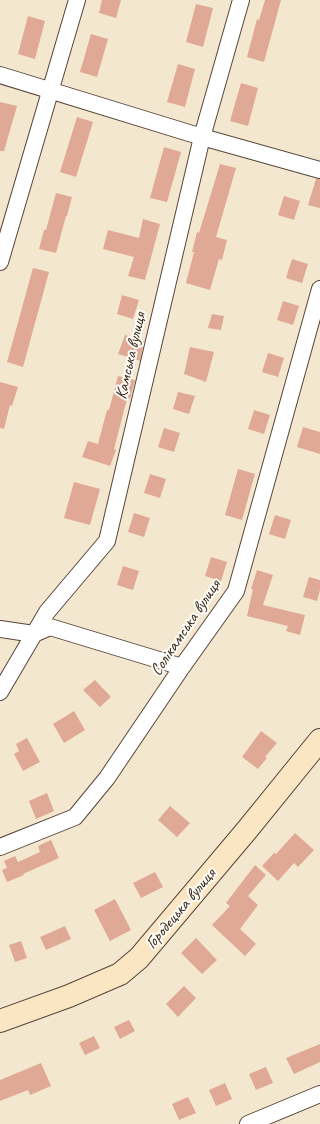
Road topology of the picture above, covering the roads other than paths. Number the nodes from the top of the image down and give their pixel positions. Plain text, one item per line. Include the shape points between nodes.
1 (77, 0) edge
2 (241, 0) edge
3 (0, 75) edge
4 (50, 90) junction
5 (202, 137) junction
6 (320, 170) edge
7 (0, 262) edge
8 (320, 289) edge
9 (0, 630) edge
10 (34, 634) junction
11 (182, 667) junction
12 (0, 692) edge
13 (320, 740) edge
14 (0, 847) edge
15 (0, 1021) edge
16 (320, 1094) edge
17 (248, 1124) edge

1 - 4 street
2 - 5 street, Камська вулиця
3 - 4 street
4 - 5 street
4 - 7 street
5 - 6 street
5 - 10 street, Камська вулиця via 107,541 46,612
8 - 11 street, Солікамська вулиця via 236,591
9 - 10 street
10 - 11 street via 50,627
10 - 12 street, Камська вулиця
11 - 14 street, Солікамська вулиця via 107,778 75,817
13 - 15 main road, Городецька вулиця via 139,958 120,974
16 - 17 street

